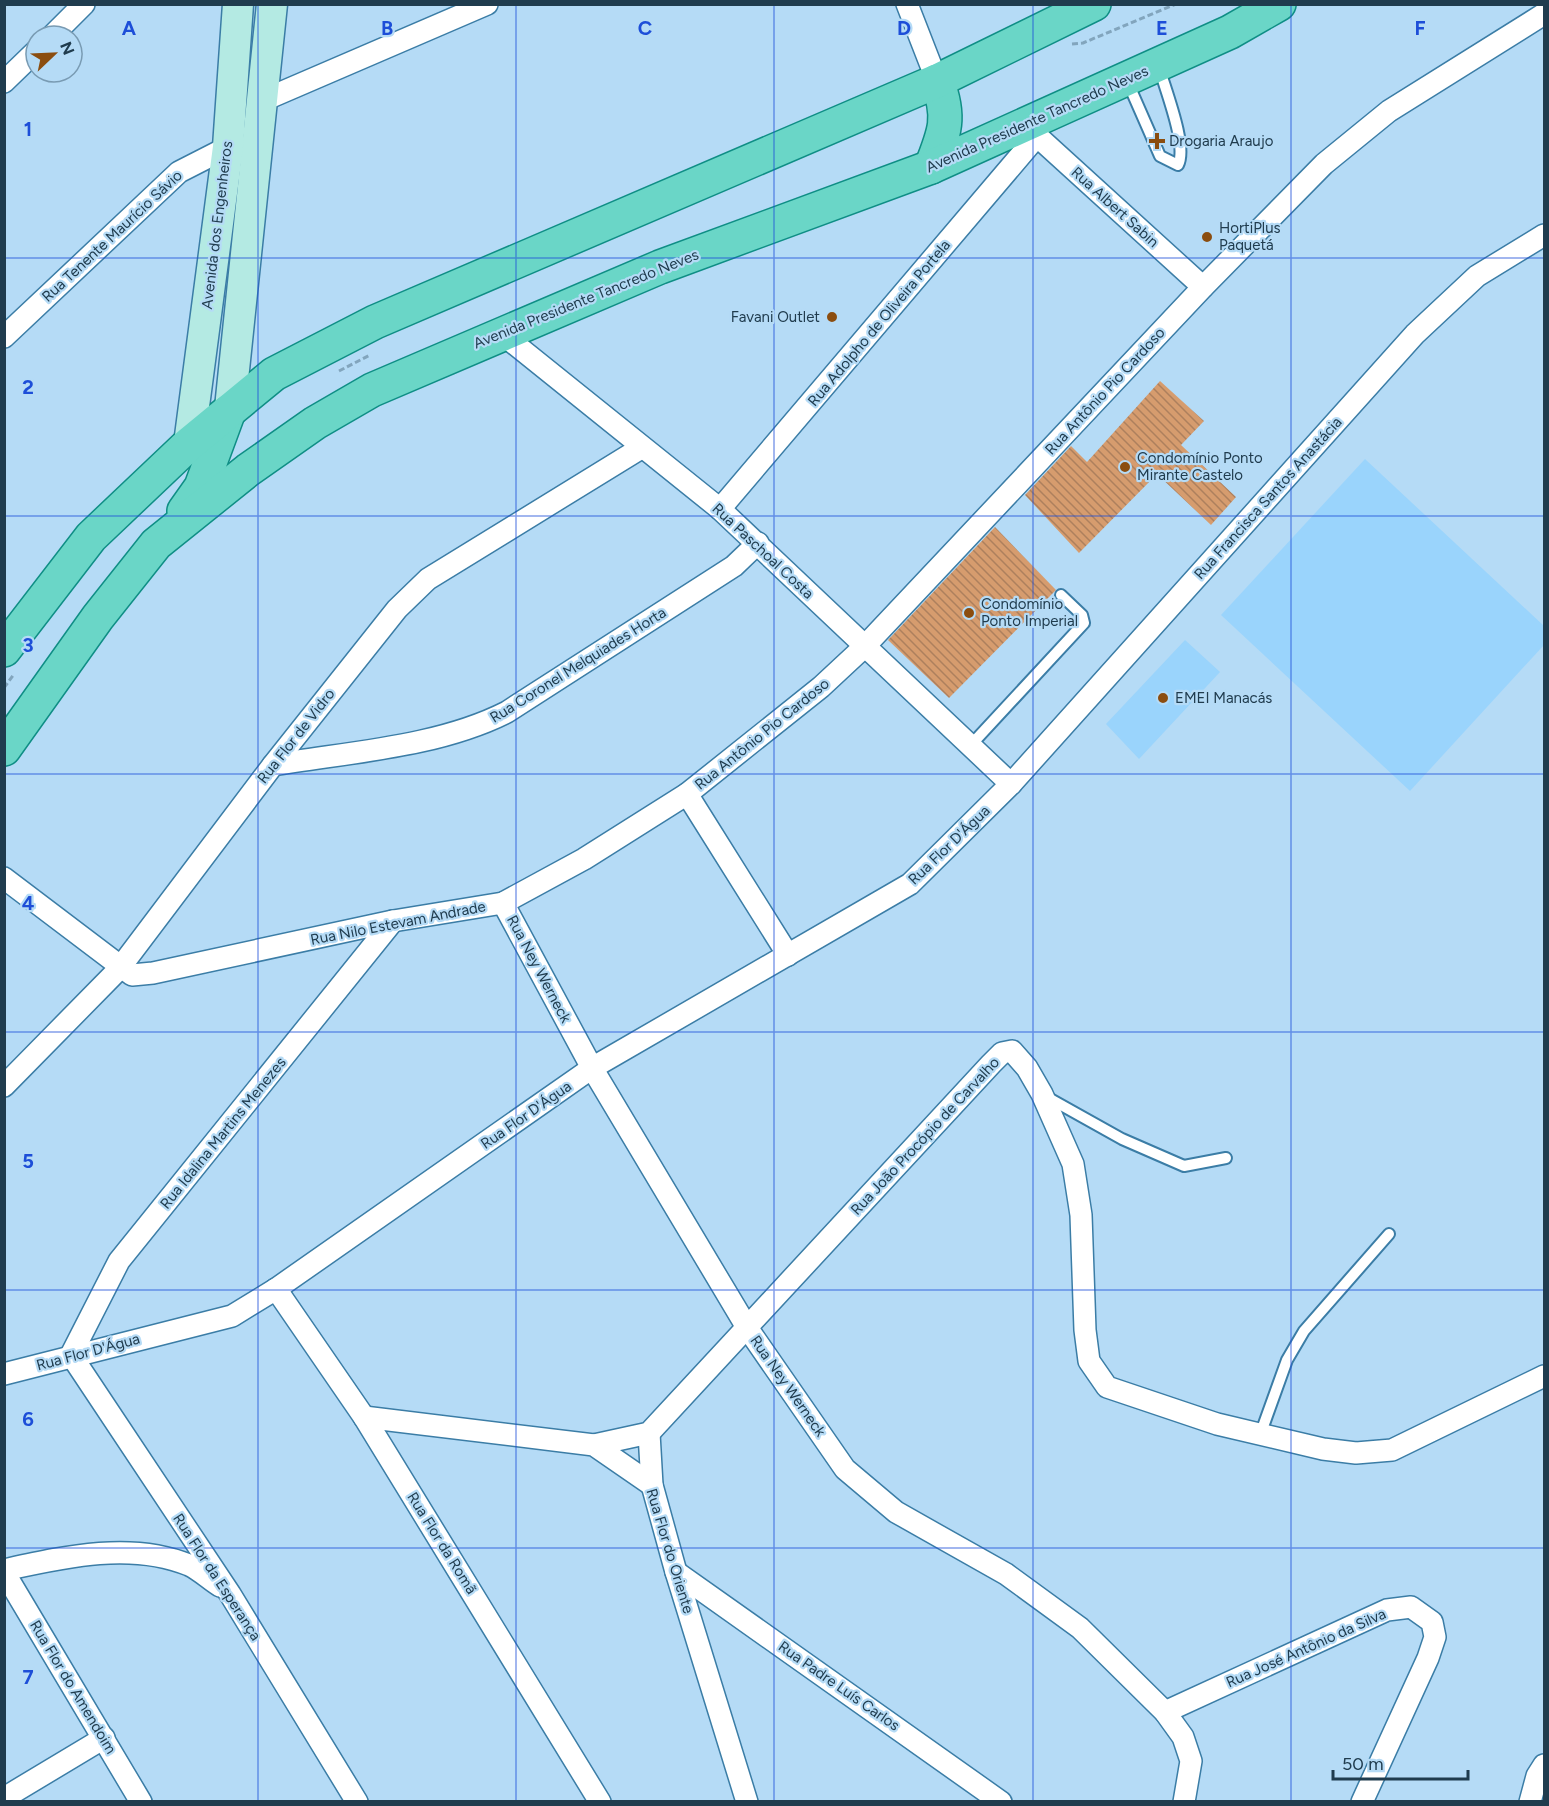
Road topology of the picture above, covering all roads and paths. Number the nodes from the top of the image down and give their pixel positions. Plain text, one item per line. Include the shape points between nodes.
1 (84, 4) edge
2 (238, 4) edge
3 (272, 4) edge
4 (487, 4) edge
5 (907, 4) edge
6 (1094, 4) edge
7 (1279, 4) edge
8 (1545, 14) edge
9 (64, 24) edge
10 (24, 63) edge
11 (1159, 65) junction
12 (1126, 80) junction
13 (937, 81) junction
14 (4, 82) edge
15 (264, 100) junction
16 (1034, 130) junction
17 (228, 147) junction
18 (931, 167) junction
19 (1545, 235) edge
20 (1203, 287) junction
21 (501, 333) junction
22 (4, 337) edge
23 (230, 408) junction
24 (189, 444) junction
25 (641, 448) junction
26 (720, 509) junction
27 (758, 543) junction
28 (156, 544) junction
29 (1061, 595) dead end
30 (864, 647) junction
31 (4, 650) edge
32 (970, 746) junction
33 (4, 749) edge
34 (273, 765) junction
35 (1011, 784) junction
36 (687, 794) junction
37 (4, 878) edge
38 (503, 903) junction
39 (393, 921) junction
40 (788, 955) junction
41 (119, 969) junction
42 (592, 1068) junction
43 (4, 1086) edge
44 (1042, 1094) junction
45 (1226, 1158) dead end
46 (1389, 1234) dead end
47 (276, 1289) junction
48 (748, 1329) junction
49 (71, 1355) junction
50 (4, 1374) edge
51 (1545, 1376) edge
52 (364, 1416) junction
53 (649, 1433) junction
54 (1260, 1435) junction
55 (594, 1445) junction
56 (652, 1485) junction
57 (4, 1571) edge
58 (676, 1572) junction
59 (230, 1594) junction
60 (1165, 1712) junction
61 (104, 1738) junction
62 (1545, 1765) edge
63 (585, 1792) edge
64 (4, 1798) edge
65 (997, 1800) edge
66 (141, 1802) edge
67 (357, 1802) edge
68 (600, 1802) edge
69 (747, 1802) edge
70 (1184, 1802) edge
71 (1362, 1802) edge
72 (1530, 1802) edge

1 - 9 street
2 - 17 street, Avenida dos Engenheiros
3 - 15 street
4 - 15 street
5 - 13 street
6 - 13 main road
7 - 11 main road, Avenida Presidente Tancredo Neves
8 - 20 street, Rua Antônio Pio Cardoso via 1389,111 1323,164
10 - 14 street
11 - 12 main road, Avenida Presidente Tancredo Neves
11 - 12 lane via 1181,145 1182,159 1178,165 1160,156
12 - 16 main road, Avenida Presidente Tancredo Neves
13 - 18 main road via 946,104 946,130
13 - 23 main road via 375,322 274,374
15 - 23 street
16 - 18 main road, Avenida Presidente Tancredo Neves
16 - 20 street, Rua Albert Sabin
16 - 26 street, Rua Adolpho de Oliveira Portela
17 - 22 street, Rua Tenente Maurício Sávio via 179,172
17 - 24 street, Avenida dos Engenheiros
18 - 21 main road, Avenida Presidente Tancredo Neves via 660,267
19 - 35 street, Rua Francisca Santos Anastácia via 1477,276 1415,333
20 - 30 street, Rua Antônio Pio Cardoso
21 - 25 street, Rua Paschoal Costa
21 - 28 main road, Avenida Presidente Tancredo Neves via 372,390 315,423 248,470
23 - 24 main road
23 - 28 main road via 201,487
24 - 31 main road via 91,537
25 - 26 street, Rua Paschoal Costa
25 - 34 street, Rua Flor de Vidro via 428,579 397,609
26 - 27 street, Rua Paschoal Costa
27 - 30 street, Rua Paschoal Costa
27 - 34 street, Rua Coronel Melquiades Horta via 734,566 477,728
28 - 33 main road, Avenida Presidente Tancredo Neves via 98,617
29 - 32 lane via 1082,615 1084,623
30 - 32 street, Rua Paschoal Costa
30 - 36 street, Rua Antônio Pio Cardoso via 822,687
32 - 35 street, Rua Paschoal Costa
34 - 41 street, Rua Flor de Vidro
35 - 40 street, Rua Flor D'Água via 910,884
36 - 38 street, Rua Nilo Estevam Andrade via 584,859
36 - 40 street
37 - 41 street
38 - 39 street, Rua Nilo Estevam Andrade
38 - 42 street, Rua Ney Werneck
39 - 41 street, Rua Nilo Estevam Andrade via 153,973 132,975
39 - 49 street, Rua Idalina Martins Menezes via 119,1261
40 - 42 street, Rua Flor D'Água
41 - 43 street, Rua Flor de Vidro
42 - 47 street, Rua Flor D'Água
42 - 48 street, Rua Ney Werneck
44 - 45 lane via 1122,1139 1184,1166
44 - 48 street, Rua João Procópio de Carvalho via 1018,1055 1012,1051 1002,1053
44 - 54 street, Rua João Procópio de Carvalho via 1073,1164 1079,1191 1089,1361 1107,1387
46 - 54 lane via 1304,1331 1287,1360
47 - 49 street, Rua Flor D'Água via 232,1316
47 - 52 street, Rua Flor da Romã
48 - 53 street
48 - 60 street, Rua Ney Werneck via 845,1469 896,1512 1006,1574 1080,1628
49 - 50 street, Rua Flor D'Água
49 - 59 street, Rua Flor da Esperança
51 - 54 street, Rua João Procópio de Carvalho via 1392,1450 1356,1453
52 - 55 street, Rua Flor do Oriente
52 - 63 street, Rua Flor da Romã
53 - 55 street
53 - 56 street
55 - 56 street, Rua Flor do Oriente
56 - 58 street, Rua Flor do Oriente
57 - 59 street via 63,1557 118,1553 162,1556 191,1566
57 - 61 street, Rua Flor do Amendoim
58 - 65 street, Rua Padre Luís Carlos
58 - 69 street, Rua Flor do Oriente
59 - 67 street, Rua Flor da Esperança
60 - 70 street, Rua Ney Werneck via 1183,1737 1191,1761
60 - 71 street, Rua José Antônio da Silva via 1387,1610 1411,1607 1432,1622 1435,1637
61 - 64 street
61 - 66 street, Rua Flor do Amendoim
62 - 72 street via 1537,1776
63 - 68 street, Rua Flor da Romã

